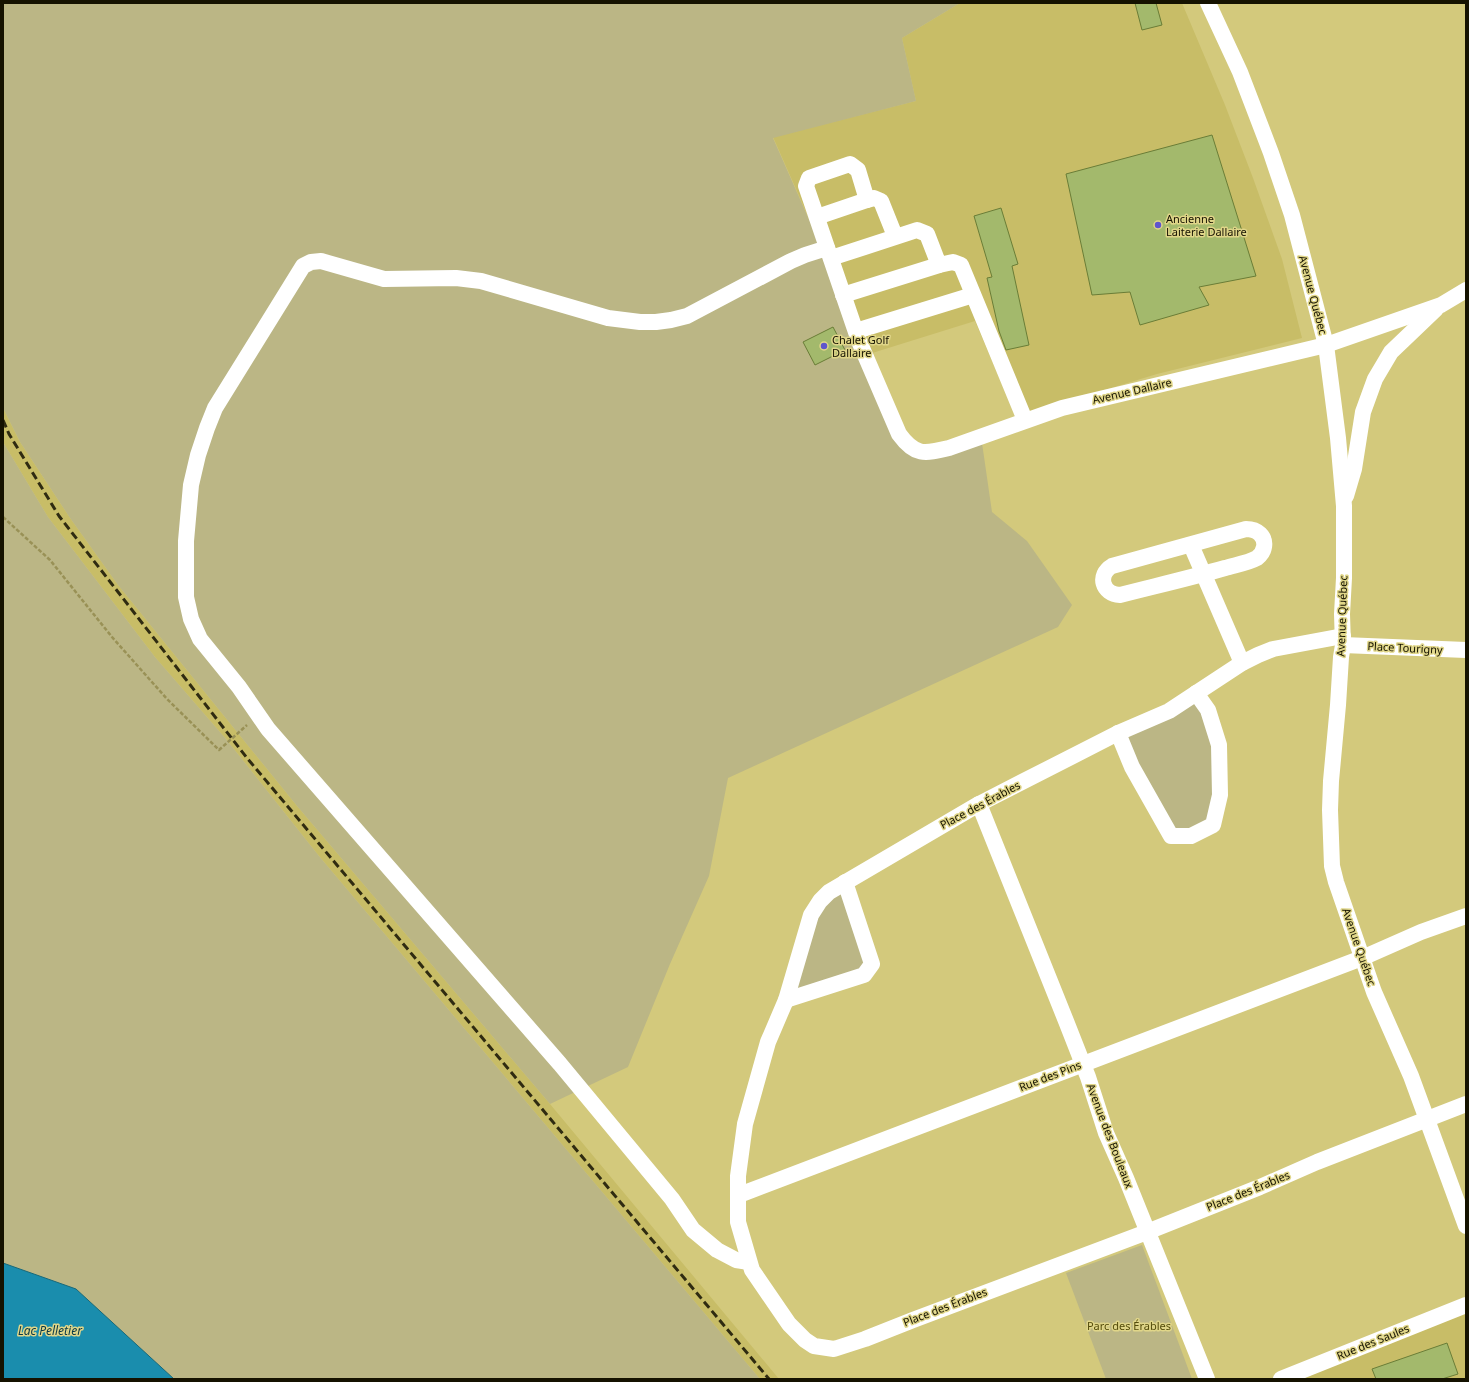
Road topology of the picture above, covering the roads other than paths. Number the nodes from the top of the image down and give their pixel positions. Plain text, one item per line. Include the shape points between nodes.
1 (1208, 3) edge
2 (867, 200) junction
3 (817, 217) junction
4 (895, 236) junction
5 (829, 253) junction
6 (939, 265) junction
7 (1466, 290) edge
8 (843, 295) junction
9 (973, 295) junction
10 (1441, 305) junction
11 (858, 336) junction
12 (1326, 345) junction
13 (1025, 420) junction
14 (1344, 506) junction
15 (1191, 545) junction
16 (1203, 574) junction
17 (1343, 640) junction
18 (1466, 650) edge
19 (1242, 663) junction
20 (1196, 693) junction
21 (1118, 733) junction
22 (979, 804) junction
23 (845, 882) junction
24 (1466, 916) edge
25 (1362, 958) junction
26 (786, 1000) junction
27 (1082, 1064) junction
28 (1466, 1104) edge
29 (1427, 1120) junction
30 (739, 1195) junction
31 (1466, 1226) edge
32 (1147, 1232) junction
33 (749, 1262) junction
34 (1466, 1305) edge
35 (1207, 1379) edge
36 (1281, 1379) edge

1 - 12 street, Avenue Québec via 1240,72 1271,153 1292,215
2 - 3 street
2 - 3 street, Avenue Dallaire via 858,170 850,164 809,178 806,186
2 - 4 street via 874,198 881,201
3 - 5 street, Avenue Dallaire
4 - 5 street
4 - 6 street via 917,230 926,234
5 - 8 street, Avenue Dallaire
5 - 33 street via 791,261 687,316 656,322 608,318 470,279 384,279 321,261 311,262 303,266 215,408 198,455 191,485 186,541 186,597 191,619 200,639 239,687 268,729 560,1064 672,1199 694,1230 718,1250 736,1260
6 - 8 street
6 - 9 street via 953,262 961,265
7 - 10 street, Avenue Dallaire
8 - 11 street, Avenue Dallaire
9 - 11 street
9 - 13 street
10 - 12 street, Avenue Dallaire
10 - 14 street via 1391,352 1375,379 1363,412 1354,469
11 - 13 street, Avenue Dallaire via 899,434 912,448 922,452 943,449
12 - 13 street, Avenue Dallaire via 1062,408
12 - 14 street, Avenue Québec
14 - 17 street, Avenue Québec
15 - 16 street
15 - 16 street via 1246,529 1255,530 1264,539 1264,549 1258,557
15 - 16 street via 1112,566 1104,576 1104,585 1110,593 1120,595
16 - 19 street
17 - 18 street, Place Tourigny
17 - 19 street, Place des Érables via 1274,649
17 - 25 street, Avenue Québec via 1330,781 1332,866
19 - 20 street, Place des Érables
20 - 21 street, Place des Érables via 1169,711
20 - 21 street via 1208,710 1219,745 1220,795 1213,825 1191,836 1171,836 1132,767
21 - 22 street, Place des Érables
22 - 23 street, Place des Érables
22 - 27 street, Avenue des Bouleaux
23 - 26 street, Place des Érables via 829,892 811,915
23 - 26 street via 872,964 864,975
24 - 25 street via 1421,932
25 - 27 street, Rue des Pins
25 - 29 street, Avenue Québec
26 - 30 street, Place des Érables via 768,1042 745,1124 738,1176
27 - 30 street, Rue des Pins
27 - 32 street, Avenue des Bouleaux via 1106,1133
28 - 29 street, Place des Érables
29 - 31 street, Avenue Québec
29 - 32 street, Place des Érables
30 - 33 street, Place des Érables via 738,1222
32 - 33 street, Place des Érables via 834,1350 814,1346 789,1324
32 - 35 street, Avenue des Bouleaux
34 - 36 street, Rue des Saules

